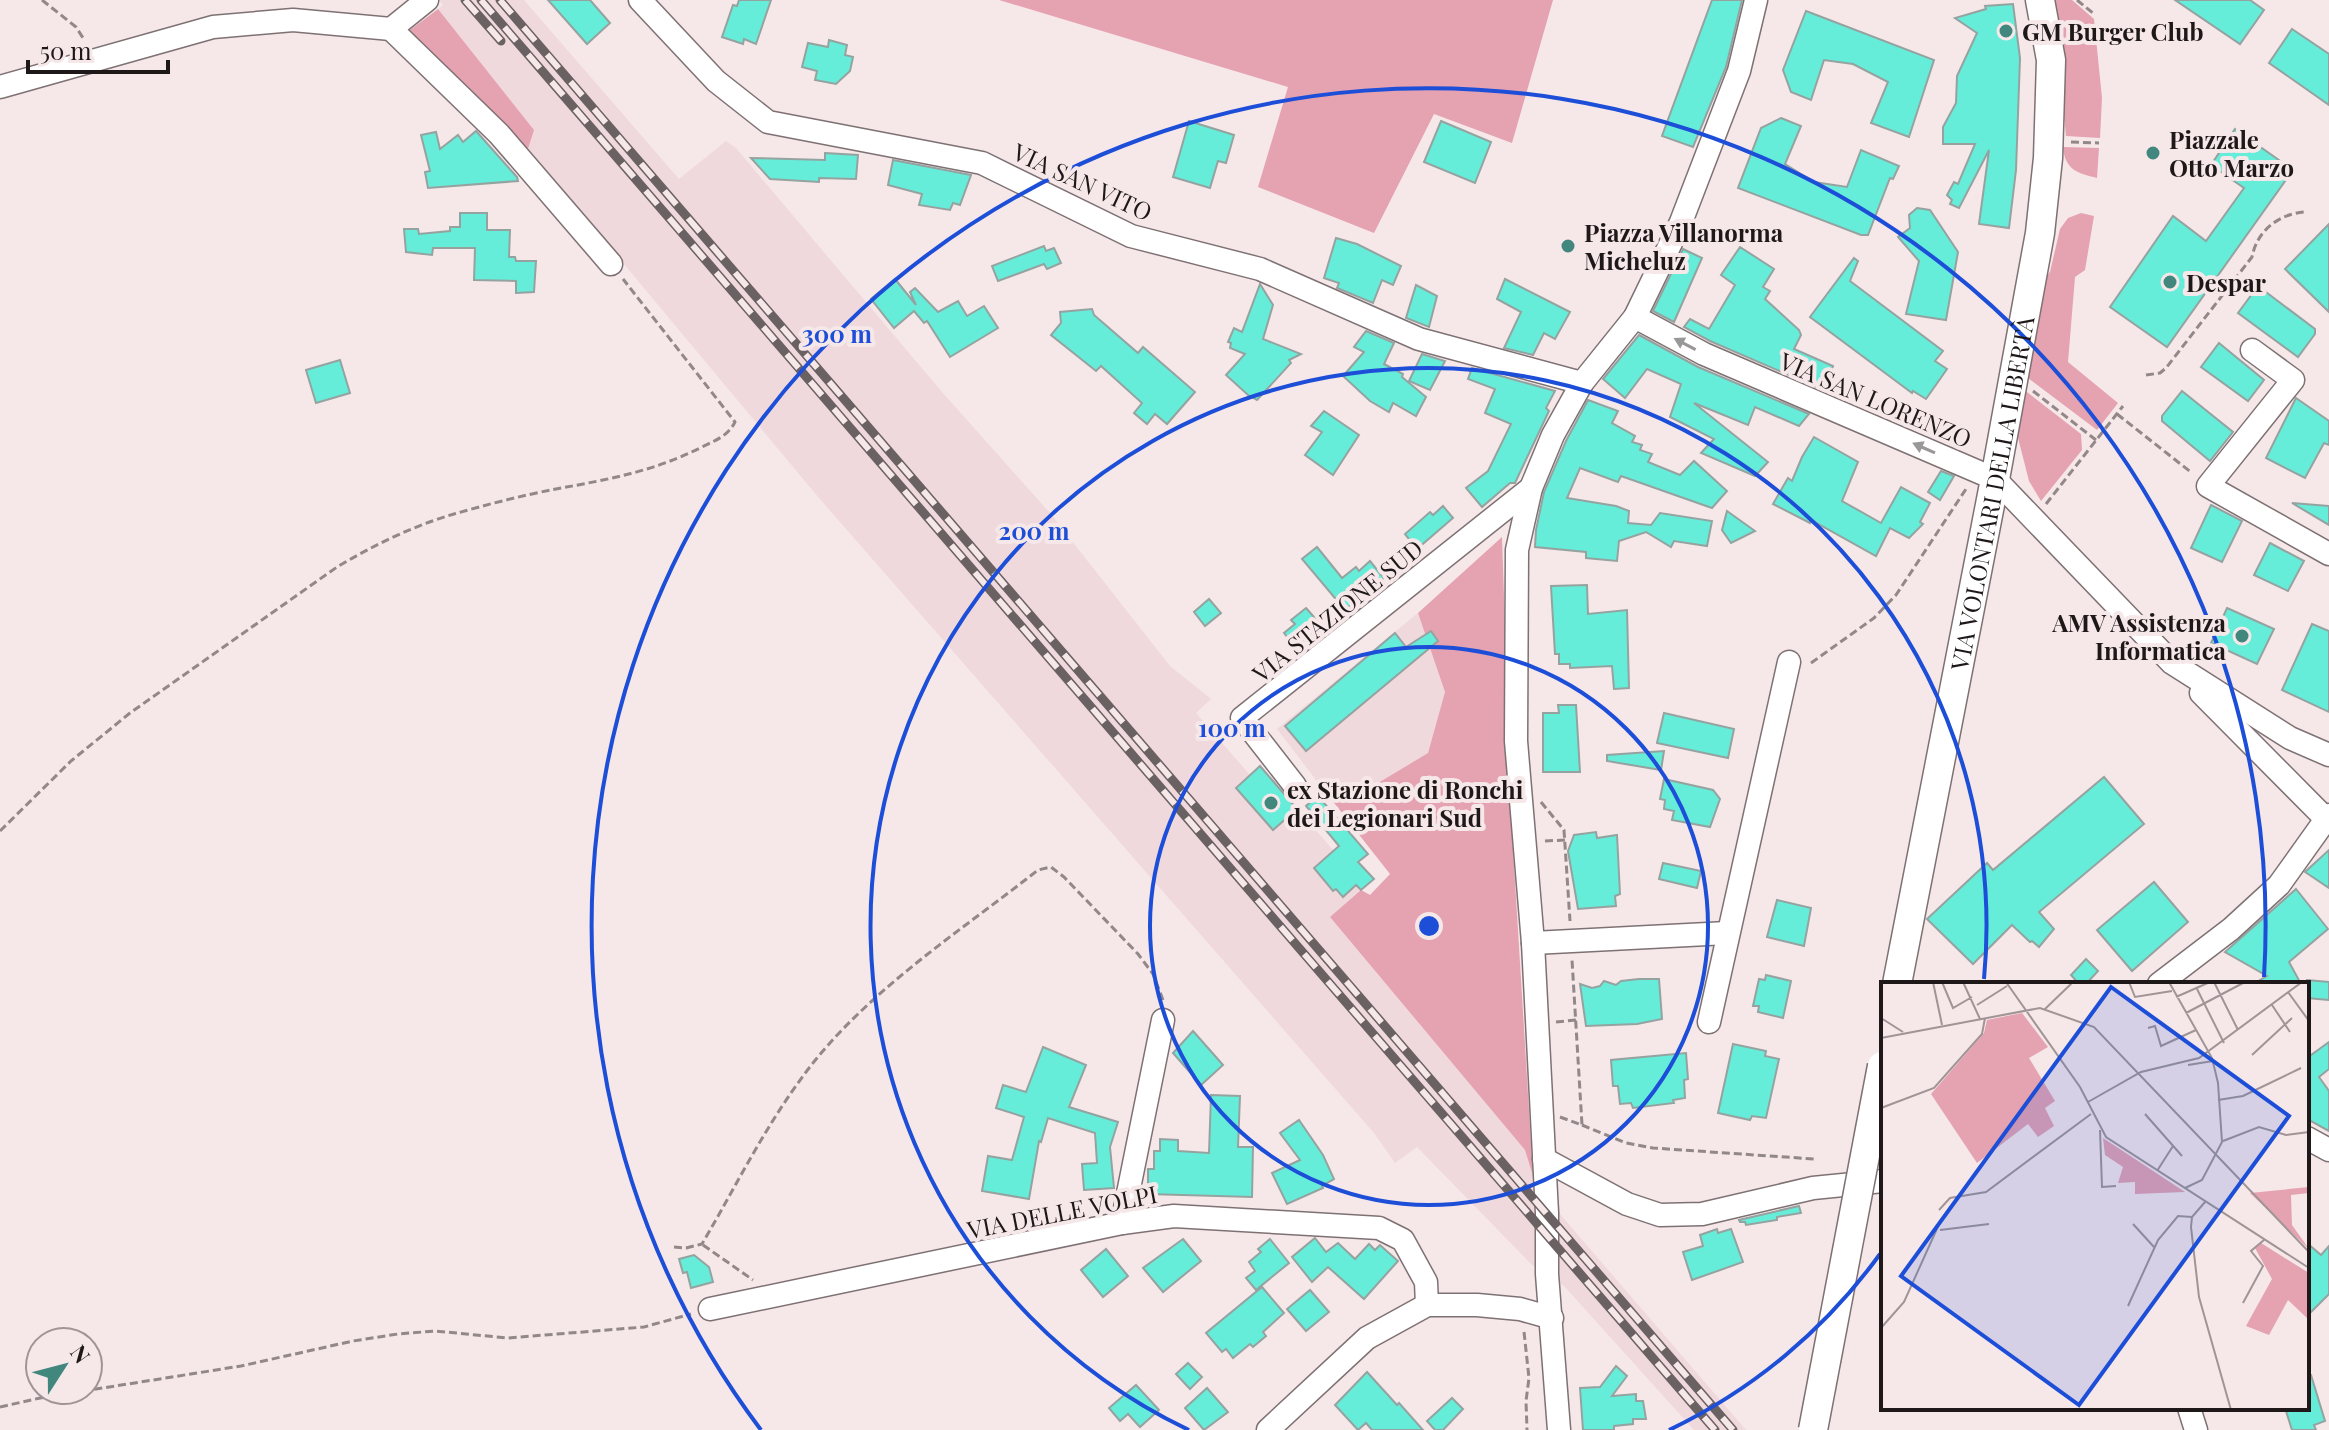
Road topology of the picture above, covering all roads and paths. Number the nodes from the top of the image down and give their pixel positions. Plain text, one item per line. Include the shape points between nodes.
1 (42, 0) edge
2 (427, 0) edge
3 (640, 0) edge
4 (1756, 0) edge
5 (2040, 0) edge
6 (2077, 0) edge
7 (2094, 14) dead end
8 (391, 29) junction
9 (93, 61) junction
10 (0, 87) edge
11 (2048, 142) junction
12 (2099, 143) dead end
13 (2305, 212) dead end
14 (611, 264) joint
15 (1635, 317) junction
16 (2252, 350) dead end
17 (2014, 375) junction
18 (2146, 375) dead end
19 (1582, 383) junction
20 (2123, 406) dead end
21 (2117, 414) junction
22 (2096, 440) junction
23 (1985, 475) junction
24 (2208, 486) junction
25 (1531, 488) junction
26 (2034, 519) junction
27 (2329, 554) edge
28 (2172, 663) junction
29 (1787, 672) joint
30 (2282, 734) junction
31 (2260, 752) junction
32 (2329, 755) edge
33 (1295, 786) dead end
34 (1541, 802) dead end
35 (2328, 817) edge
36 (0, 831) edge
37 (1565, 840) junction
38 (1545, 841) dead end
39 (1727, 933) junction
40 (1571, 941) junction
41 (1533, 943) junction
42 (1897, 982) edge
43 (2162, 982) edge
44 (1163, 1020) joint
45 (1576, 1020) junction
46 (1556, 1022) dead end
47 (1709, 1022) dead end
48 (1881, 1067) edge
49 (1542, 1110) junction
50 (1582, 1125) junction
51 (2309, 1139) edge
52 (2329, 1150) edge
53 (1544, 1159) junction
54 (1814, 1159) dead end
55 (1881, 1181) edge
56 (1122, 1223) junction
57 (702, 1244) junction
58 (674, 1247) dead end
59 (780, 1295) junction
60 (1427, 1305) junction
61 (710, 1309) joint
62 (1520, 1309) junction
63 (1552, 1318) junction
64 (0, 1407) edge
65 (2190, 1410) edge
66 (1268, 1430) edge
67 (1527, 1430) edge
68 (1559, 1430) edge
69 (1813, 1430) edge
70 (2196, 1430) edge

1 - 9 path via 76,27
2 - 8 street
3 - 19 street, VIA SAN VITO via 716,81 768,122 982,163 1131,236 1260,269 1419,339
4 - 15 street via 1739,71 1692,195
5 - 11 main road, VIA VOLONTARI DELLA LIBERTÀ via 2051,60
6 - 7 path
8 - 9 street via 293,20 213,27
8 - 14 street via 499,134
9 - 10 street
11 - 12 path
11 - 17 main road, VIA VOLONTARI DELLA LIBERTÀ via 2040,233
13 - 18 path via 2291,214 2258,237 2252,257 2166,368
14 - 36 path via 735,422 730,433 631,476 456,513 363,552 130,713 71,761
15 - 19 street
23 -> 15 street, VIA SAN LORENZO via 1704,354
16 - 24 street via 2293,380
17 - 22 path
17 - 23 main road, VIA VOLONTARI DELLA LIBERTÀ
19 - 25 street
20 - 21 path
21 - 22 path
21 - 24 path
22 - 26 path
23 - 26 street, VIA SAN LORENZO
23 - 29 path via 1874,618
23 - 42 main road, VIA VOLONTARI DELLA LIBERTÀ
24 - 27 street
25 - 33 street, VIA STAZIONE SUD via 1242,718
25 - 41 street via 1517,550 1516,741
26 - 28 street, VIA SAN LORENZO
28 - 30 street, VIA SAN LORENZO
28 - 31 street, VIA SAN LORENZO
29 - 39 street
30 - 31 street
30 - 32 street, VIA SAN LORENZO
31 - 35 street, VIA SAN LORENZO
34 - 37 path via 1561,823
35 - 43 street via 2279,885
37 - 38 path
37 - 40 path
39 - 40 street
39 - 47 street
40 - 41 street
40 - 45 path
41 - 49 street
44 - 56 street
44 - 57 path via 1163,1000 1138,954 1064,877 1051,867 1038,870 873,1000 818,1057 771,1119
45 - 46 path
45 - 50 path
48 - 69 main road, bridge
49 - 50 path
49 - 53 street
50 - 54 path via 1653,1148
51 - 52 street
53 - 55 street via 1627,1204 1660,1215 1702,1214 1813,1188
53 - 63 street
56 - 59 street, VIA DELLE VOLPI
56 - 60 street, VIA DELLE VOLPI via 1174,1216 1379,1228 1403,1240 1426,1282
57 - 58 path
57 - 59 path
59 - 61 street, VIA DELLE VOLPI
60 - 62 street
60 - 66 street via 1367,1338
61 - 64 path via 644,1327 567,1334 398,1334
62 - 63 street
62 - 67 path via 1529,1378
63 - 68 street
65 - 70 street

